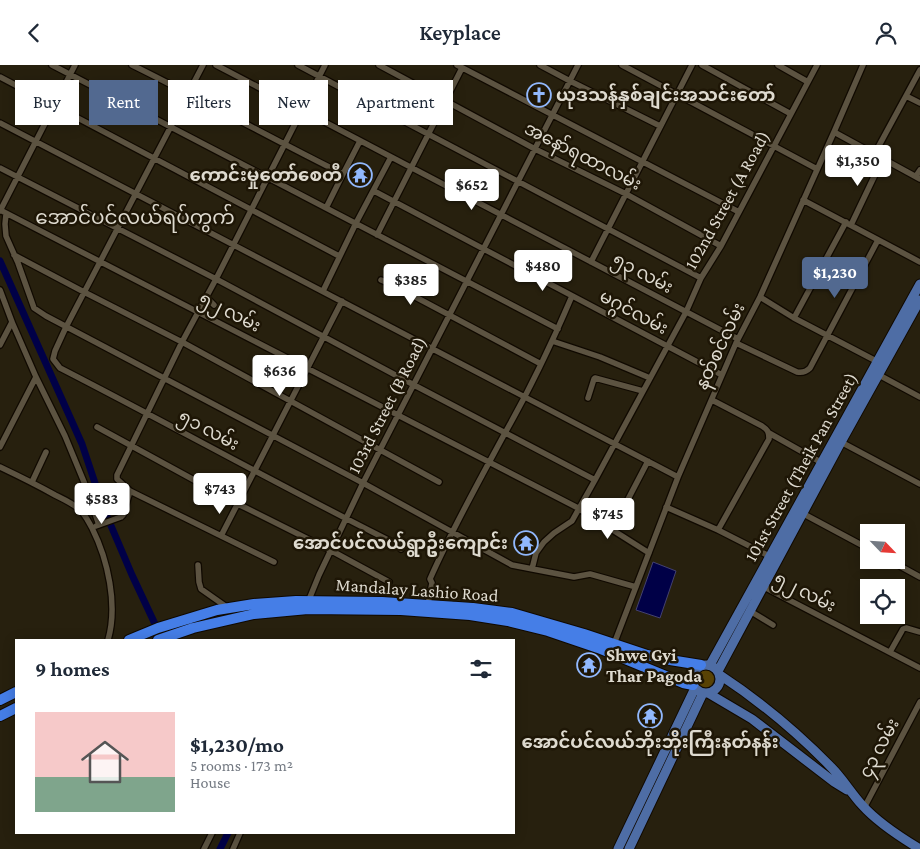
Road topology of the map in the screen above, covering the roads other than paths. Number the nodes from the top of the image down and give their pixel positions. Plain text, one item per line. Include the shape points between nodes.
1 (52, 65) edge
2 (75, 65) edge
3 (132, 65) edge
4 (203, 65) edge
5 (216, 65) edge
6 (298, 65) edge
7 (325, 65) edge
8 (379, 65) edge
9 (540, 65) edge
10 (578, 65) edge
11 (622, 65) edge
12 (692, 65) edge
13 (702, 65) edge
14 (778, 65) edge
15 (817, 65) edge
16 (863, 65) edge
17 (460, 66) edge
18 (920, 70) edge
19 (70, 75) junction
20 (319, 75) junction
21 (0, 77) edge
22 (67, 80) edge
23 (195, 80) edge
24 (317, 80) edge
25 (406, 80) edge
26 (570, 81) junction
27 (453, 82) edge
28 (808, 82) junction
29 (168, 83) edge
30 (15, 85) edge
31 (259, 88) edge
32 (677, 94) junction
33 (906, 97) junction
34 (920, 103) edge
35 (453, 105) edge
36 (791, 114) junction
37 (552, 115) junction
38 (79, 120) edge
39 (0, 123) edge
40 (328, 124) edge
41 (43, 125) edge
42 (247, 125) edge
43 (295, 125) edge
44 (433, 125) edge
45 (171, 126) junction
46 (660, 126) junction
47 (834, 132) junction
48 (428, 135) junction
49 (35, 141) junction
50 (360, 141) junction
51 (284, 145) junction
52 (775, 146) junction
53 (535, 149) junction
54 (875, 153) junction
55 (391, 157) junction
56 (884, 158) junction
57 (154, 159) junction
58 (643, 161) junction
59 (0, 168) edge
60 (411, 168) junction
61 (817, 169) junction
62 (920, 170) edge
63 (343, 174) junction
64 (17, 176) junction
65 (268, 177) junction
66 (918, 177) edge
67 (518, 182) junction
68 (374, 191) junction
69 (136, 194) junction
70 (626, 194) junction
71 (803, 200) junction
72 (394, 201) junction
73 (326, 208) junction
74 (251, 209) junction
75 (2, 212) edge
76 (739, 212) junction
77 (501, 215) junction
78 (356, 223) junction
79 (849, 224) junction
80 (118, 228) junction
81 (607, 229) junction
82 (377, 235) junction
83 (878, 240) junction
84 (233, 244) junction
85 (721, 246) junction
86 (484, 249) junction
87 (14, 255) junction
88 (340, 256) junction
89 (100, 262) junction
90 (591, 262) junction
91 (920, 262) edge
92 (701, 278) junction
93 (216, 279) junction
94 (381, 280) dead end
95 (467, 282) junction
96 (920, 284) edge
97 (0, 290) edge
98 (323, 291) junction
99 (84, 293) junction
100 (572, 296) junction
101 (206, 297) junction
102 (760, 297) junction
103 (918, 298) edge
104 (342, 301) junction
105 (214, 305) dead end
106 (198, 312) junction
107 (686, 312) junction
108 (449, 315) junction
109 (794, 318) junction
110 (12, 322) junction
111 (66, 327) junction
112 (558, 329) junction
113 (827, 335) junction
114 (324, 337) junction
115 (552, 341) junction
116 (737, 341) junction
117 (182, 342) junction
118 (0, 345) edge
119 (667, 346) junction
120 (433, 349) junction
121 (880, 363) junction
122 (541, 364) junction
123 (307, 369) junction
124 (722, 375) junction
125 (879, 375) junction
126 (36, 377) junction
127 (164, 378) junction
128 (650, 379) junction
129 (414, 385) junction
130 (644, 391) junction
131 (525, 397) junction
132 (920, 397) edge
133 (588, 399) dead end
134 (712, 400) junction
135 (290, 401) junction
136 (147, 413) junction
137 (397, 416) junction
138 (97, 427) dead end
139 (505, 433) junction
140 (769, 433) junction
141 (272, 436) junction
142 (838, 440) junction
143 (131, 445) junction
144 (615, 445) junction
145 (0, 447) edge
146 (380, 450) junction
147 (46, 452) dead end
148 (648, 461) junction
149 (488, 462) junction
150 (825, 465) junction
151 (0, 467) edge
152 (255, 471) junction
153 (678, 477) junction
154 (595, 480) junction
155 (32, 482) junction
156 (439, 482) dead end
157 (363, 483) junction
158 (920, 484) edge
159 (130, 491) junction
160 (238, 504) junction
161 (666, 507) junction
162 (578, 508) junction
163 (799, 512) junction
164 (346, 519) junction
165 (99, 525) junction
166 (92, 529) junction
167 (612, 530) junction
168 (718, 530) junction
169 (452, 531) junction
170 (221, 536) junction
171 (860, 544) edge
172 (401, 549) dead end
173 (330, 550) junction
174 (649, 553) junction
175 (774, 558) junction
176 (274, 562) dead end
177 (198, 565) dead end
178 (532, 569) junction
179 (905, 569) edge
180 (920, 577) edge
181 (389, 582) dead end
182 (759, 585) junction
183 (636, 587) junction
184 (428, 604) junction
185 (308, 605) junction
186 (229, 608) junction
187 (750, 611) junction
188 (773, 625) dead end
189 (920, 632) edge
190 (108, 639) edge
191 (133, 639) edge
192 (161, 639) edge
193 (614, 644) junction
194 (890, 653) junction
195 (920, 668) edge
196 (712, 669) junction
197 (700, 690) junction
198 (15, 692) edge
199 (0, 700) edge
200 (920, 701) edge
201 (15, 708) edge
202 (0, 716) edge
203 (851, 793) junction
204 (864, 808) junction
205 (212, 834) edge
206 (240, 834) edge
207 (204, 849) edge
208 (233, 849) edge
209 (618, 849) edge
210 (629, 849) edge
211 (920, 849) edge

1 - 19 street
2 - 19 street
3 - 29 street
4 - 23 street
5 - 31 street, ၅၃ လမ်း
6 - 20 street
7 - 20 street
8 - 25 street, အနော်ရထာလမ်း
9 - 26 street
10 - 26 street, 103rd Street (B Road)
11 - 32 street
12 - 32 street
13 - 36 street
14 - 28 street
15 - 28 street, 102nd Street (A Road)
16 - 47 street, နတ်စင်လမ်း
17 - 27 street
17 - 37 street
18 - 33 street
19 - 22 street
19 - 45 street
20 - 24 street
20 - 48 street
21 - 30 street
26 - 37 street, 103rd Street (B Road)
26 - 46 street
28 - 36 street, 102nd Street (A Road)
32 - 46 street
32 - 52 street
33 - 34 street
33 - 54 street
35 - 53 street, အနော်ရထာလမ်း
36 - 52 street, 102nd Street (A Road)
37 - 53 street, 103rd Street (B Road)
37 - 58 street
38 - 57 street
39 - 49 street
40 - 50 street, ၅၃ လမ်း
41 - 49 street
42 - 51 street
43 - 51 street
44 - 48 street
45 - 57 street
45 - 65 street
46 - 58 street
47 - 54 street
47 - 61 street, နတ်စင်လမ်း
48 - 60 street
48 - 67 street
49 - 64 street
49 - 69 street
50 - 55 street, ၅၃ လမ်း
50 - 63 street
51 - 63 street
51 - 65 street
52 - 61 street
52 - 76 street, 102nd Street (A Road)
53 - 67 street, 103rd Street (B Road)
53 - 70 street, အနော်ရထာလမ်း
54 - 56 street
55 - 60 street, ၅၃ လမ်း
55 - 68 street
56 - 66 street
56 - 79 street
57 - 69 street
57 - 74 street
58 - 70 street
58 - 76 street
59 - 64 street
60 - 72 street
60 - 77 street, ၅၃ လမ်း
61 - 71 street, နတ်စင်လမ်း
62 - 66 street
63 - 73 street
64 - 75 street
64 - 80 street
65 - 73 street
65 - 74 street
67 - 77 street, 103rd Street (B Road)
67 - 81 street
68 - 72 street, မဂ္ဂင်လမ်း
68 - 78 street
69 - 80 street
69 - 84 street
70 - 81 street
70 - 85 street, အနော်ရထာလမ်း
71 - 79 street
71 - 102 street, နတ်စင်လမ်း
72 - 82 street
72 - 86 street, မဂ္ဂင်လမ်း
73 - 78 street
74 - 84 street
74 - 88 street
75 - 87 street via 6,236
75 - 89 street, ၅၂ လမ်း
76 - 85 street, 102nd Street (A Road)
77 - 86 street, 103rd Street (B Road)
77 - 90 street, ၅၃ လမ်း
78 - 82 street
78 - 88 street
79 - 83 street
79 - 109 street
80 - 89 street
80 - 93 street
81 - 90 street
81 - 92 street
82 - 95 street
83 - 91 street
83 - 113 street
84 - 93 street
84 - 98 street
85 - 92 street, 102nd Street (A Road)
86 - 95 street, 103rd Street (B Road)
86 - 100 street, မဂ္ဂင်လမ်း
87 - 99 street
87 - 111 street via 34,308
88 - 98 street
89 - 99 street
89 - 106 street, ၅၂ လမ်း
90 - 107 street, ၅၃ လမ်း
92 - 107 street, 102nd Street (A Road)
93 - 101 street
93 - 114 street
94 - 108 street
95 - 108 street, 103rd Street (B Road)
95 - 112 street
96 - 103 main road, 101st Street (Theik Pan Street)
97 - 110 street
98 - 104 street
99 - 111 street
99 - 117 street
100 - 112 street
100 - 119 street, မဂ္ဂင်လမ်း
101 - 105 street
101 - 106 street
102 - 109 street
102 - 116 street, နတ်စင်လမ်း
103 - 121 main road, 101st Street (Theik Pan Street)
104 - 114 street
104 - 120 street
106 - 117 street
106 - 123 street, ၅၂ လမ်း
107 - 116 street, ၅၃ လမ်း
107 - 119 street, 102nd Street (A Road)
108 - 120 street, 103rd Street (B Road)
108 - 122 street
109 - 113 street
110 - 118 street
110 - 126 street
111 - 127 street
111 - 136 street, ၅၁ လမ်း via 54,351 53,359 60,369
112 - 115 street
113 - 116 street, ၅၃ လမ်း via 810,368 800,373
113 - 121 street
114 - 123 street
114 - 129 street
115 - 122 street
115 - 128 street
116 - 124 street, နတ်စင်လမ်း
117 - 127 street
117 - 135 street
119 - 124 street, မဂ္ဂင်လမ်း
119 - 128 street, 102nd Street (A Road)
120 - 129 street, 103rd Street (B Road)
120 - 131 street
121 - 125 main road, 101st Street (Theik Pan Street)
121 - 142 main road, 101st Street (Theik Pan Street)
122 - 131 street
123 - 135 street
123 - 137 street, ၅၂ လမ်း
124 - 134 street, နတ်စင်လမ်း
125 - 132 street
125 - 142 main road, 101st Street (Theik Pan Street)
126 - 145 street
126 - 165 street via 65,436
127 - 136 street
127 - 141 street
128 - 130 street, 102nd Street (A Road)
129 - 137 street, 103rd Street (B Road)
129 - 139 street
130 - 133 street via 595,378
130 - 144 street, 102nd Street (A Road)
131 - 139 street
131 - 144 street
134 - 140 street via 762,426
134 - 153 street, နတ်စင်လမ်း
135 - 141 street
135 - 146 street
136 - 143 street
136 - 152 street, ၅၁ လမ်း
137 - 146 street, 103rd Street (B Road)
137 - 149 street, ၅၂ လမ်း
138 - 143 street
139 - 149 street
139 - 154 street
140 - 150 street
140 - 168 street via 769,439
141 - 152 street
141 - 157 street
142 - 150 main road, 101st Street (Theik Pan Street)
142 - 158 street
143 - 159 street via 117,475 117,479
143 - 160 street
144 - 148 street
144 - 154 street, 102nd Street (A Road)
146 - 156 street
146 - 157 street, 103rd Street (B Road)
147 - 155 street
148 - 153 street
148 - 167 street
149 - 162 street, ၅၂ လမ်း
149 - 169 street
150 - 163 main road, 101st Street (Theik Pan Street)
151 - 155 street
152 - 160 street
152 - 164 street, ၅၁ လမ်း
153 - 161 street, နတ်စင်လမ်း
154 - 162 street, 102nd Street (A Road)
155 - 166 street via 80,510
157 - 164 street, 103rd Street (B Road)
157 - 169 street
159 - 165 street via 121,517
159 - 170 street
160 - 170 street
160 - 173 street
161 - 168 street
161 - 174 street, နတ်စင်လမ်း
162 - 167 street, ၅၂ လမ်း
162 - 178 street, 102nd Street (A Road) via 572,521 544,542 536,553
163 - 171 street
163 - 175 main road, 101st Street (Theik Pan Street)
164 - 172 street, ၅၁ လမ်း
164 - 173 street, 103rd Street (B Road)
165 - 166 street
166 - 190 street via 100,543 110,579 112,609
167 - 174 street, ၅၂ လမ်း
168 - 175 street
169 - 178 street via 512,565
169 - 184 street via 430,579
170 - 176 street
173 - 181 street
173 - 185 street, 103rd Street (B Road)
174 - 183 street, နတ်စင်လမ်း
175 - 182 main road, 101st Street (Theik Pan Street)
177 - 186 street via 200,589
178 - 183 street via 574,577 590,574
179 - 180 street
182 - 187 main road, 101st Street (Theik Pan Street)
182 - 194 street, ၅၂ လမ်း
182 - 196 main road, 101st Street (Theik Pan Street)
183 - 193 street, နတ်စင်လမ်း
184 - 185 highway, Mandalay Lashio Road via 344,600
184 - 193 highway, Mandalay Lashio Road via 512,613
185 - 186 highway, Mandalay Lashio Road via 296,601
185 - 192 highway via 193,628
185 - 197 highway via 470,615 508,621 598,647
186 - 191 highway, Mandalay Lashio Road via 158,628
187 - 188 street
187 - 196 main road, 101st Street (Theik Pan Street)
189 - 194 street via 903,629
193 - 196 highway, Mandalay Lashio Road via 670,661
194 - 195 street, ၅၂ လမ်း
196 - 197 main road via 720,680 716,689
196 - 197 main road via 696,669 692,674 692,680
196 - 203 main road via 784,722 840,776
197 - 203 main road via 752,719
197 - 209 main road
197 - 210 main road
198 - 199 highway
200 - 204 street, ၄၃ လမ်း
201 - 202 highway
203 - 204 main road
204 - 211 main road
205 - 207 street
206 - 208 street

